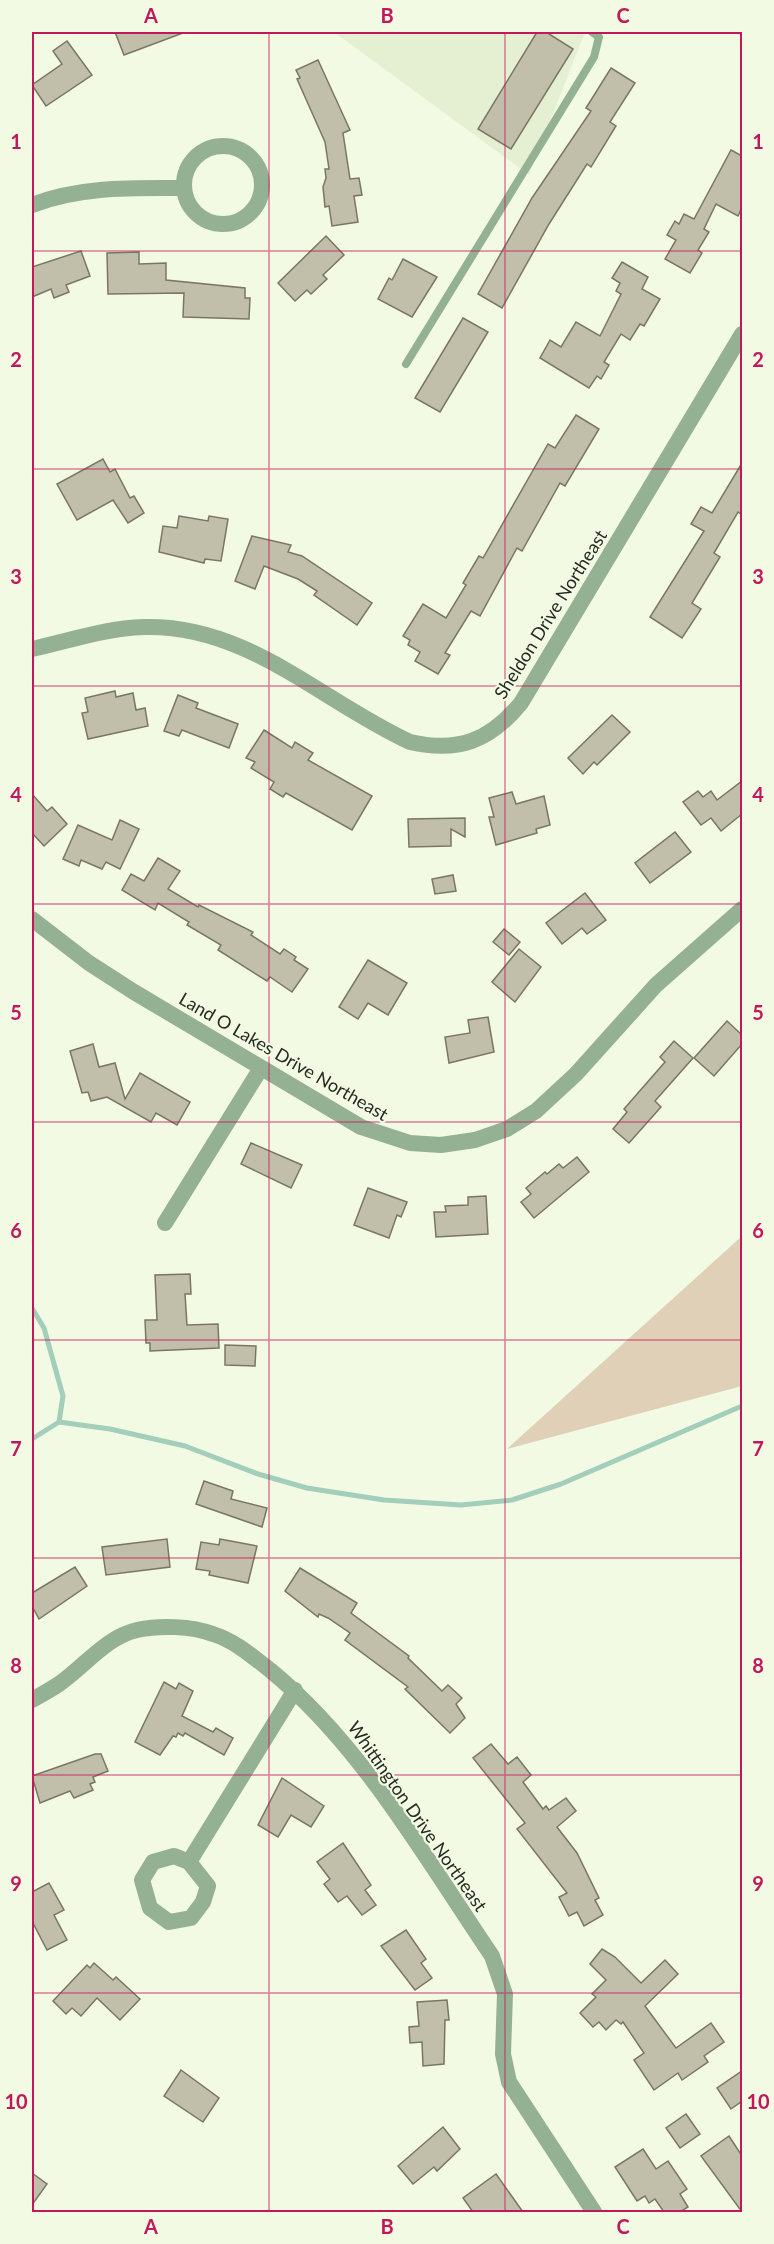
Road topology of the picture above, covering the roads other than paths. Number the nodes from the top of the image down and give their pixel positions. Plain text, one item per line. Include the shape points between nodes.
1 (592, 32) edge
2 (184, 188) junction
3 (32, 205) edge
4 (742, 334) edge
5 (406, 364) dead end
6 (32, 650) edge
7 (742, 909) edge
8 (32, 919) edge
9 (261, 1068) junction
10 (165, 1223) dead end
11 (295, 1690) junction
12 (32, 1700) edge
13 (189, 1862) dead end
14 (594, 2212) edge

1 - 5 lane via 599,37 594,57
2 - 2 street via 198,215 216,224 226,224 253,211 262,182 249,155 220,146 194,160
2 - 3 street via 82,192
4 - 6 street, Sheldon Drive Northeast via 521,703 506,720 471,742 429,746 410,742 248,648 210,634 142,627
7 - 9 street, Land O Lakes Drive Northeast via 656,985 576,1074 536,1111 507,1129 475,1140 441,1145 385,1137
8 - 9 street, Land O Lakes Drive Northeast via 125,986
9 - 10 street
11 - 12 street, Whittington Drive Northeast via 243,1648 215,1634 181,1628 136,1630 114,1640 59,1685
11 - 13 street
11 - 14 street, Whittington Drive Northeast via 354,1755 492,1956 505,1994 503,2054 510,2082

